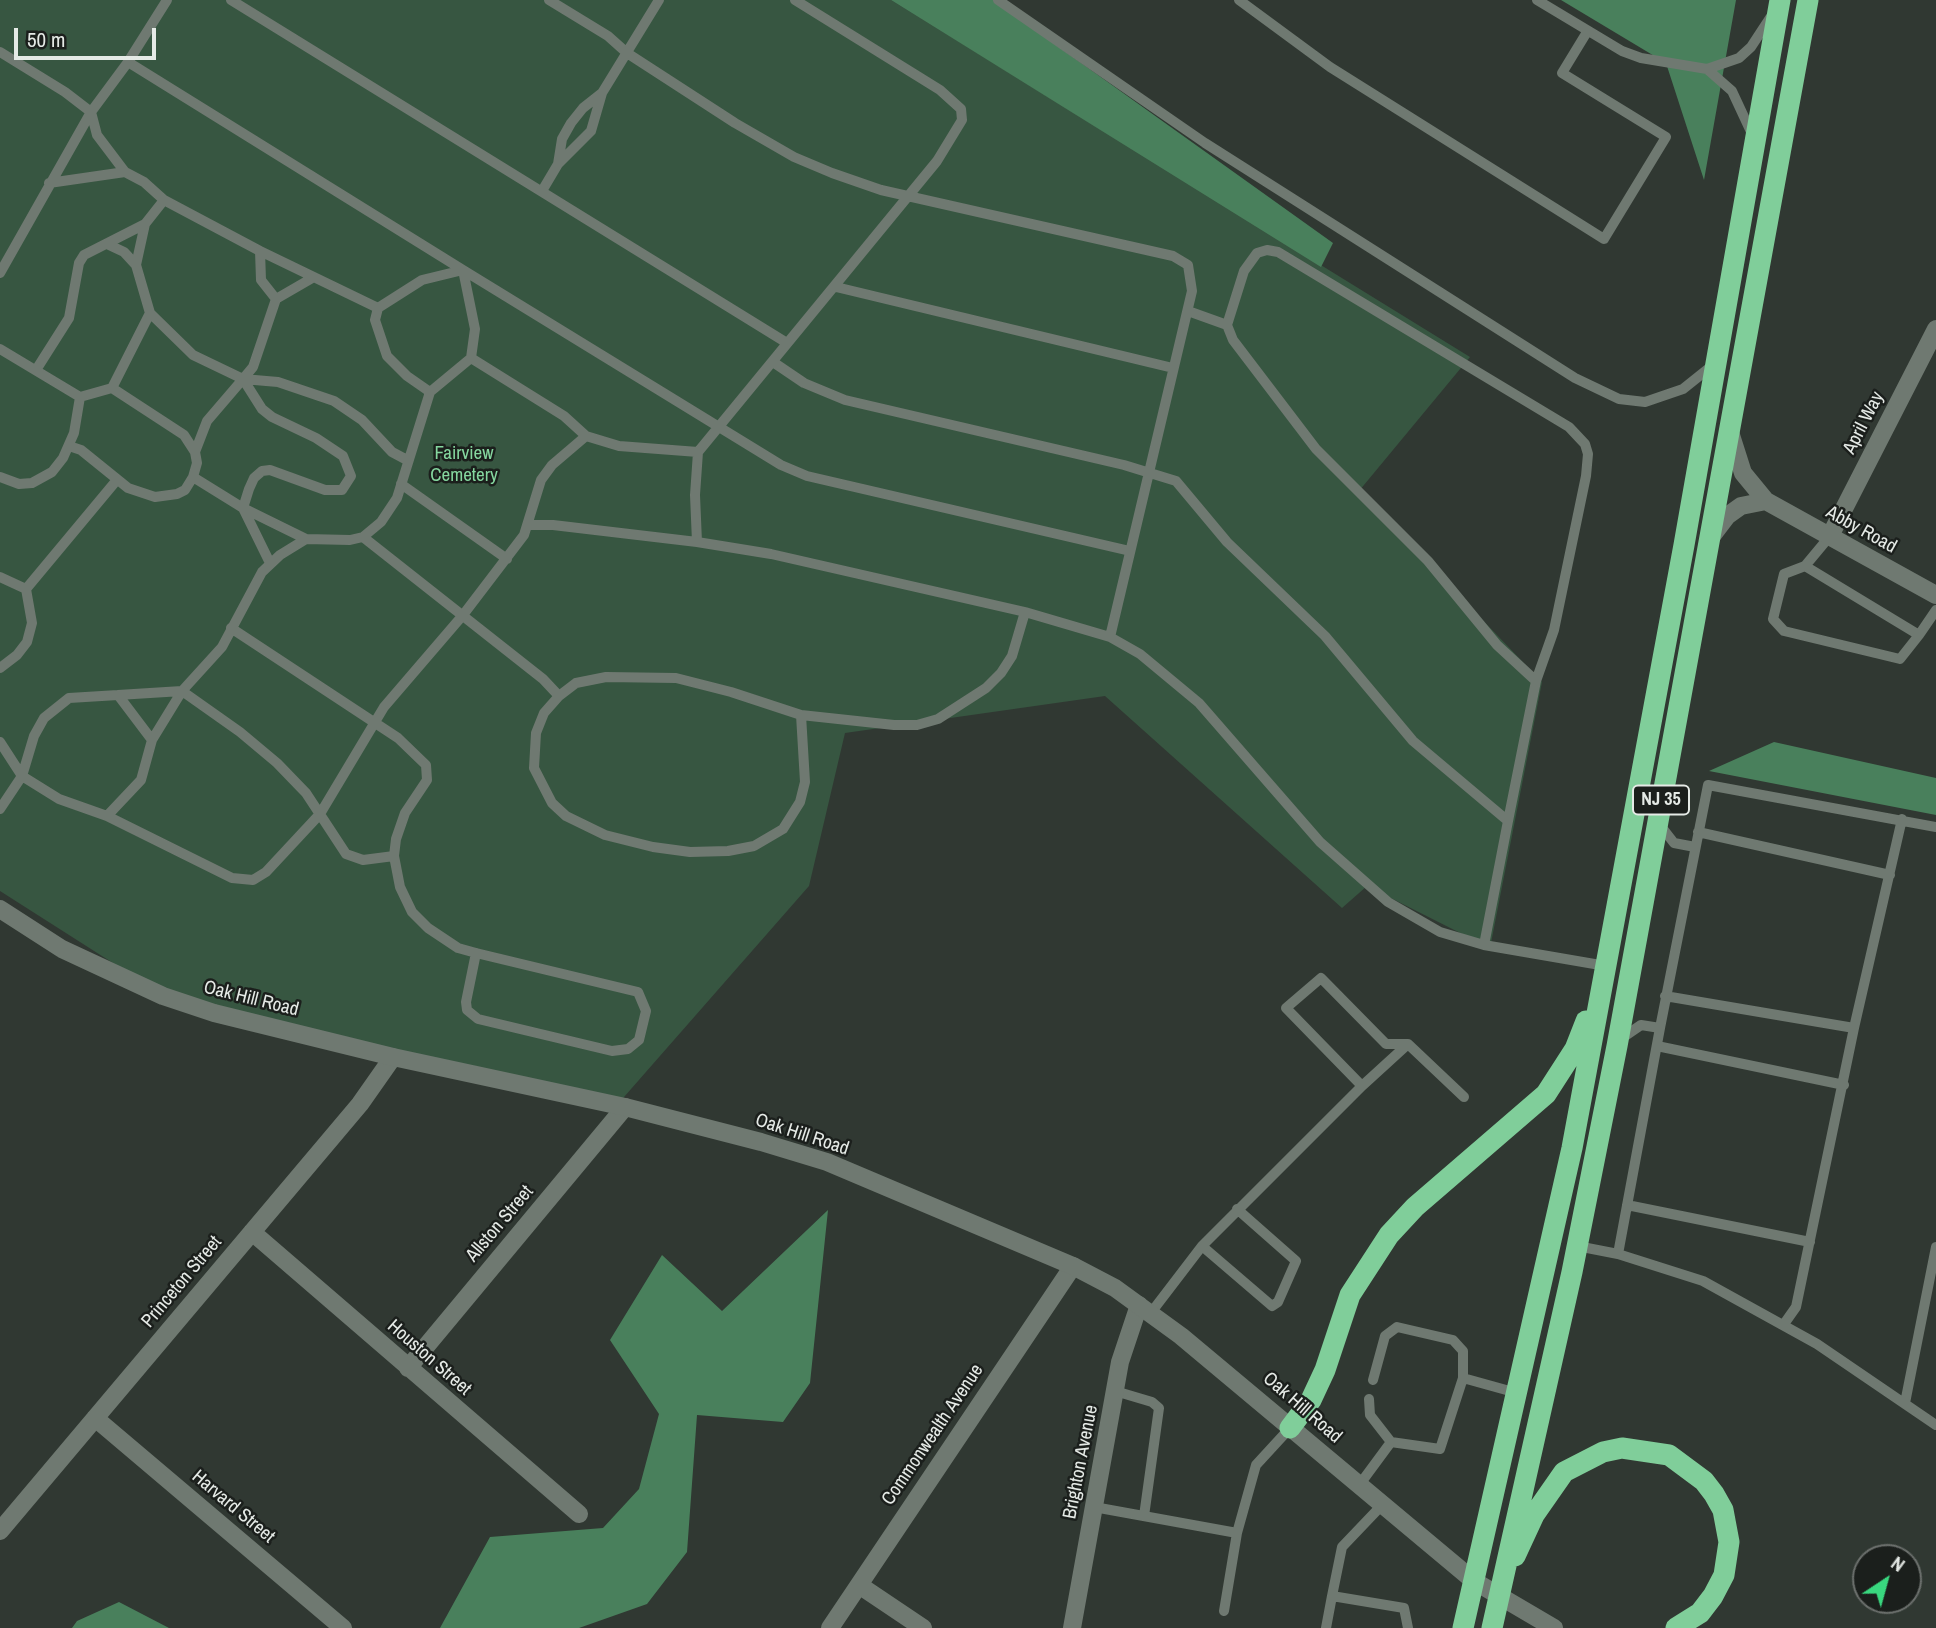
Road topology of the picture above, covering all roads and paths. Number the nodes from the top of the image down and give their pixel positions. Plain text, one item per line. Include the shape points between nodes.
1 (167, 0) edge
2 (231, 0) edge
3 (549, 0) edge
4 (659, 0) edge
5 (794, 0) edge
6 (998, 0) edge
7 (1238, 0) edge
8 (1537, 0) edge
9 (1808, 0) edge
10 (1779, 3) edge
11 (1587, 32) junction
12 (0, 52) edge
13 (627, 52) junction
14 (128, 62) junction
15 (1707, 69) junction
16 (603, 93) junction
17 (91, 112) junction
18 (1755, 141) junction
19 (558, 164) junction
20 (125, 172) junction
21 (49, 183) junction
22 (542, 191) junction
23 (909, 196) junction
24 (164, 200) junction
25 (145, 224) junction
26 (107, 244) junction
27 (260, 251) junction
28 (136, 265) junction
29 (463, 270) junction
30 (0, 272) edge
31 (314, 277) junction
32 (836, 287) junction
33 (276, 299) junction
34 (378, 307) junction
35 (1188, 311) junction
36 (150, 313) junction
37 (1227, 325) junction
38 (1936, 328) edge
39 (787, 343) junction
40 (0, 349) edge
41 (471, 358) junction
42 (773, 362) junction
43 (1716, 363) junction
44 (1173, 368) junction
45 (36, 370) junction
46 (243, 379) junction
47 (112, 387) junction
48 (430, 392) junction
49 (80, 397) junction
50 (719, 428) junction
51 (1729, 429) junction
52 (586, 436) junction
53 (69, 446) junction
54 (195, 452) junction
55 (698, 452) junction
56 (407, 460) junction
57 (1149, 474) junction
58 (0, 477) edge
59 (193, 477) junction
60 (116, 481) junction
61 (401, 484) junction
62 (1766, 501) junction
63 (243, 508) junction
64 (528, 525) junction
65 (1830, 536) junction
66 (363, 537) junction
67 (306, 539) junction
68 (1708, 540) junction
69 (697, 542) junction
70 (1130, 551) junction
71 (507, 559) junction
72 (270, 563) junction
73 (1805, 566) junction
74 (0, 577) edge
75 (26, 589) junction
76 (1936, 595) edge
77 (1936, 610) edge
78 (1025, 612) junction
79 (463, 615) junction
80 (231, 628) junction
81 (1919, 635) junction
82 (1110, 637) junction
83 (0, 668) edge
84 (1536, 681) junction
85 (182, 691) junction
86 (118, 695) junction
87 (559, 696) junction
88 (801, 715) junction
89 (374, 725) junction
90 (152, 740) junction
91 (0, 742) edge
92 (22, 776) junction
93 (0, 809) edge
94 (320, 814) junction
95 (1659, 814) junction
96 (107, 816) junction
97 (1902, 819) junction
98 (1508, 821) junction
99 (1936, 827) edge
100 (1698, 832) junction
101 (1674, 842) junction
102 (1695, 847) junction
103 (394, 856) junction
104 (1650, 867) junction
105 (1890, 874) junction
106 (0, 909) edge
107 (1484, 946) junction
108 (476, 953) junction
109 (1606, 966) junction
110 (1665, 996) junction
111 (1625, 1000) junction
112 (1641, 1025) junction
113 (1660, 1028) junction
114 (1854, 1028) junction
115 (1408, 1044) junction
116 (1617, 1046) junction
117 (1657, 1046) junction
118 (393, 1057) junction
119 (1844, 1085) junction
120 (1362, 1086) junction
121 (1464, 1097) dead end
122 (625, 1107) junction
123 (1627, 1205) junction
124 (1237, 1209) junction
125 (252, 1232) junction
126 (1810, 1242) junction
127 (1202, 1246) junction
128 (1577, 1246) junction
129 (1936, 1247) edge
130 (1618, 1254) junction
131 (1073, 1266) junction
132 (1145, 1310) junction
133 (1784, 1324) junction
134 (408, 1368) junction
135 (1463, 1378) junction
136 (1373, 1380) dead end
137 (1115, 1391) junction
138 (1518, 1394) junction
139 (1369, 1399) dead end
140 (1905, 1403) junction
141 (95, 1418) junction
142 (1936, 1425) edge
143 (1290, 1428) junction
144 (1391, 1442) junction
145 (1360, 1484) junction
146 (1383, 1504) junction
147 (1094, 1507) junction
148 (579, 1514) dead end
149 (1144, 1516) junction
150 (0, 1531) edge
151 (1237, 1533) junction
152 (1474, 1581) junction
153 (859, 1585) junction
154 (1332, 1597) junction
155 (1497, 1597) junction
156 (1224, 1611) dead end
157 (343, 1628) edge
158 (830, 1628) edge
159 (923, 1628) edge
160 (1072, 1628) edge
161 (1326, 1628) edge
162 (1408, 1628) edge
163 (1463, 1628) edge
164 (1492, 1628) edge
165 (1554, 1628) edge
166 (1676, 1628) edge

1 - 14 lane
2 - 22 lane
3 - 13 lane
4 - 13 lane
5 - 23 lane via 940,90 961,109 956,135
6 - 43 lane via 1216,151 1575,378 1619,399 1645,402 1683,389
7 - 11 lane via 1330,67 1604,239 1666,137 1562,73
8 - 11 lane
9 - 51 highway, NJ 35
10 - 15 lane via 1751,47 1739,58
10 - 18 highway, NJ 35
11 - 15 lane via 1641,58
12 - 17 lane
13 - 16 lane
13 - 23 lane via 794,157
14 - 17 lane
14 - 29 lane
15 - 18 lane via 1737,98
16 - 19 lane via 591,131
16 - 19 lane via 571,123 562,139
17 - 20 lane via 97,135
17 - 21 lane
18 - 43 highway, NJ 35
19 - 22 lane
20 - 21 lane
20 - 24 lane
21 - 30 lane
22 - 39 lane
23 - 32 lane
23 - 35 lane via 1183,259 1193,277
24 - 25 lane
24 - 27 lane
25 - 26 lane
25 - 28 lane
26 - 28 lane
26 - 45 lane via 92,249 79,263 69,318
27 - 31 lane
27 - 33 lane via 261,279
28 - 36 lane
29 - 34 lane via 422,280
29 - 41 lane via 475,329
29 - 50 lane
31 - 33 lane
31 - 34 lane
32 - 39 lane
32 - 44 lane
33 - 46 lane via 253,367
34 - 48 lane via 375,320 387,356
35 - 37 lane
35 - 44 lane
36 - 46 lane via 193,355
36 - 47 lane
37 - 84 lane via 1233,340 1315,449 1428,561 1497,645
37 - 84 lane via 1249,261 1257,253 1278,252 1577,433 1588,454 1586,476 1554,630
38 - 65 street, April Way
39 - 42 lane
40 - 45 lane
41 - 48 lane
41 - 52 lane via 564,416
42 - 50 lane
42 - 57 lane via 804,383 845,400
43 - 109 highway, NJ 35
44 - 57 lane
45 - 49 lane
46 - 54 lane via 207,421
46 - 56 lane via 278,382 334,401
46 - 63 lane via 262,409 343,456 351,476 348,484 335,492 279,472 262,471 254,478
47 - 49 lane
47 - 54 lane via 173,426
48 - 56 lane
49 - 53 lane
50 - 55 lane
50 - 70 lane via 807,476
51 - 62 street, Abby Road via 1743,473
51 - 68 highway, NJ 35
52 - 55 lane via 619,446
52 - 64 lane via 541,480
53 - 58 lane via 42,480 19,484
53 - 60 lane via 81,450
54 - 59 lane
55 - 69 lane
56 - 61 lane
57 - 70 lane
57 - 98 lane via 1182,486 1227,541 1325,636 1413,741
59 - 60 lane via 185,490 163,497 138,493
59 - 63 lane
60 - 75 lane
61 - 66 lane via 381,522
61 - 71 lane
62 - 65 street, Abby Road
62 - 68 street via 1741,506
63 - 67 lane
63 - 72 lane
64 - 69 lane
64 - 71 lane
65 - 73 lane
65 - 76 street, Abby Road
66 - 67 lane
66 - 79 lane
67 - 72 lane
68 - 95 highway, NJ 35
69 - 78 lane via 771,554
70 - 82 lane
71 - 79 lane
72 - 80 lane
73 - 81 lane
73 - 81 lane via 1784,574 1773,619 1784,632 1900,659
74 - 75 lane
75 - 83 lane via 31,632 17,655
77 - 81 lane
78 - 82 lane
78 - 88 lane via 1012,656 1001,673 937,719 894,725
79 - 87 lane
79 - 89 lane via 384,707
80 - 85 lane via 222,647
80 - 89 lane
82 - 107 lane via 1140,654 1199,703 1320,842 1354,874 1408,915 1440,932
84 - 98 lane
85 - 86 lane
85 - 90 lane
85 - 94 lane via 264,751
86 - 90 lane
86 - 92 lane via 74,696 53,708 34,736
87 - 88 lane via 576,683 651,675 704,684
87 - 88 lane via 544,713 533,754 543,790 552,803 566,816 605,835 682,852 754,846 783,829 800,802 805,782
89 - 94 lane
89 - 103 lane via 414,751 428,773 405,813
90 - 96 lane via 141,780
91 - 92 lane
92 - 93 lane
92 - 96 lane via 59,799
94 - 96 lane via 253,880 232,878
94 - 103 lane via 351,858
95 - 101 lane via 1661,828
95 - 104 highway, NJ 35
97 - 99 lane
97 - 100 lane via 1709,785
97 - 105 lane
98 - 107 lane
100 - 102 lane
100 - 105 lane
101 - 102 lane
101 - 104 lane via 1663,848
102 - 110 lane
103 - 108 lane via 400,887 412,912 458,948
104 - 111 highway, NJ 35
105 - 114 lane
106 - 118 street, Oak Hill Road via 62,949 163,996
107 - 109 lane
108 - 108 lane via 466,1002 467,1010 478,1020 612,1051 628,1049 639,1040 646,1011 638,992
109 - 138 highway, NJ 35
109 - 143 highway via 1575,1049 1546,1094 1415,1207 1363,1270 1325,1370 1311,1400
110 - 113 lane
110 - 114 lane
111 - 112 lane
111 - 116 highway, NJ 35
112 - 113 lane
112 - 116 lane via 1626,1033
113 - 117 lane
114 - 119 lane
115 - 120 lane
115 - 120 lane via 1386,1044 1321,978 1286,1009
115 - 121 lane
116 - 128 highway, NJ 35
117 - 119 lane
117 - 123 lane
118 - 122 street, Oak Hill Road
118 - 125 street, Princeton Street via 360,1104
119 - 126 lane
120 - 124 lane
122 - 131 street, Oak Hill Road via 827,1163
122 - 134 street, Allston Street
123 - 126 lane
123 - 130 lane
124 - 127 lane
124 - 127 lane via 1296,1261 1278,1303 1272,1306
125 - 134 street, Houston Street
125 - 141 street, Princeton Street
126 - 133 lane via 1796,1307
127 - 132 lane
128 - 130 lane
128 - 155 highway, NJ 35
129 - 140 lane
130 - 133 lane via 1703,1281
131 - 132 street, Oak Hill Road
131 - 153 street, Commonwealth Avenue
132 - 137 street, Brighton Avenue via 1120,1362
132 - 143 street, Oak Hill Road via 1238,1381
133 - 140 lane
134 - 148 street, Houston Street
135 - 136 lane via 1463,1351 1453,1340 1397,1327 1385,1336
135 - 138 lane
135 - 144 lane via 1440,1449
137 - 147 street, Brighton Avenue
137 - 149 lane via 1159,1408
138 - 152 highway, NJ 35
139 - 144 lane via 1370,1415
140 - 142 lane
141 - 150 street, Princeton Street
141 - 157 street, Harvard Street
143 - 145 street, Oak Hill Road
143 - 151 lane via 1256,1465
144 - 145 lane
145 - 146 street, Oak Hill Road
146 - 152 street, Oak Hill Road
146 - 154 lane via 1342,1547
147 - 149 lane
147 - 160 street, Brighton Avenue
149 - 151 lane
151 - 156 lane
152 - 155 street, Oak Hill Road
152 - 163 highway, NJ 35
153 - 158 street, Commonwealth Avenue
153 - 159 street
154 - 161 lane
154 - 162 lane via 1404,1608
155 - 164 highway, NJ 35
155 - 165 street, Oak Hill Road
155 - 166 highway via 1534,1515 1564,1472 1603,1452 1648,1450 1669,1455 1704,1481 1723,1510 1728,1530 1727,1562 1713,1596 1700,1613

